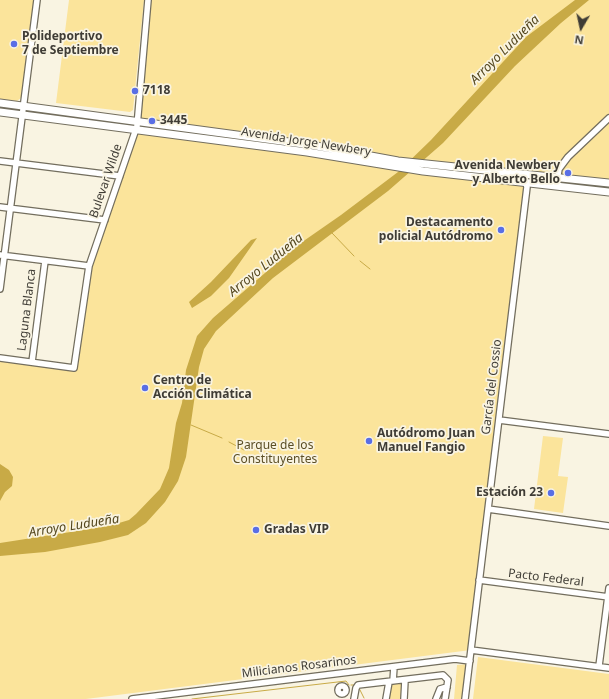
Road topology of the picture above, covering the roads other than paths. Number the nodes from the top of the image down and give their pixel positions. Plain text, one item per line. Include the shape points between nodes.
1 (37, 0) edge
2 (148, 0) edge
3 (0, 103) edge
4 (24, 106) junction
5 (0, 112) edge
6 (23, 115) junction
7 (609, 118) edge
8 (137, 122) junction
9 (136, 130) junction
10 (0, 161) edge
11 (16, 163) junction
12 (524, 173) junction
13 (120, 176) junction
14 (558, 176) junction
15 (525, 182) junction
16 (609, 182) edge
17 (556, 186) junction
18 (609, 192) edge
19 (0, 207) edge
20 (10, 208) junction
21 (105, 220) junction
22 (2, 256) edge
23 (44, 261) junction
24 (89, 266) junction
25 (0, 289) edge
26 (0, 358) edge
27 (32, 362) junction
28 (499, 420) junction
29 (609, 434) edge
30 (488, 509) junction
31 (609, 526) edge
32 (479, 580) junction
33 (609, 588) edge
34 (608, 597) edge
35 (471, 650) junction
36 (470, 661) junction
37 (599, 666) junction
38 (609, 668) edge
39 (394, 669) junction
40 (405, 680) junction
41 (394, 681) junction
42 (447, 687) junction
43 (132, 699) edge
44 (354, 699) edge
45 (386, 699) edge
46 (404, 699) edge
47 (436, 699) edge
48 (446, 699) edge
49 (465, 699) edge

1 - 4 street
2 - 8 street, Bulevar Wilde
3 - 4 main road, Avenida Jorge Newbery
4 - 6 street
4 - 8 main road, Avenida Jorge Newbery
5 - 6 main road, Avenida Jorge Newbery
6 - 9 main road, Avenida Jorge Newbery
6 - 11 street
7 - 14 street via 568,156
8 - 9 street, Bulevar Wilde
8 - 12 main road, Avenida Jorge Newbery via 398,161
9 - 13 street, Bulevar Wilde
9 - 15 main road, Avenida Jorge Newbery via 307,152 391,167
10 - 11 street
11 - 13 street
11 - 20 street
12 - 14 main road, Avenida Jorge Newbery
12 - 15 street, García del Cossio
13 - 21 street, Bulevar Wilde
14 - 16 main road, Avenida Jorge Newbery
14 - 17 street
15 - 17 main road, Avenida Jorge Newbery
15 - 28 street, García del Cossio via 527,187
17 - 18 main road, Avenida Jorge Newbery
19 - 20 street
20 - 21 street
20 - 22 street
21 - 24 street, Bulevar Wilde
22 - 23 street
22 - 25 street
23 - 24 street
23 - 27 street, Laguna Blanca
24 - 27 street, Bulevar Wilde via 74,368
26 - 27 street
28 - 29 street
28 - 30 street, García del Cossio
30 - 31 street
30 - 32 street, García del Cossio
32 - 34 street, Pacto Federal
32 - 35 street, García del Cossio
33 - 34 street
34 - 37 street
35 - 36 street, García del Cossio
35 - 37 street
36 - 39 street, Milicianos Rosarinos via 455,659
36 - 49 street, García del Cossio
37 - 38 street
39 - 41 street via 398,675
39 - 43 street, Milicianos Rosarinos
40 - 41 street
40 - 42 street via 443,675 447,678
40 - 46 street
41 - 44 street via 358,685
41 - 45 street
42 - 47 street via 440,689
42 - 48 street

